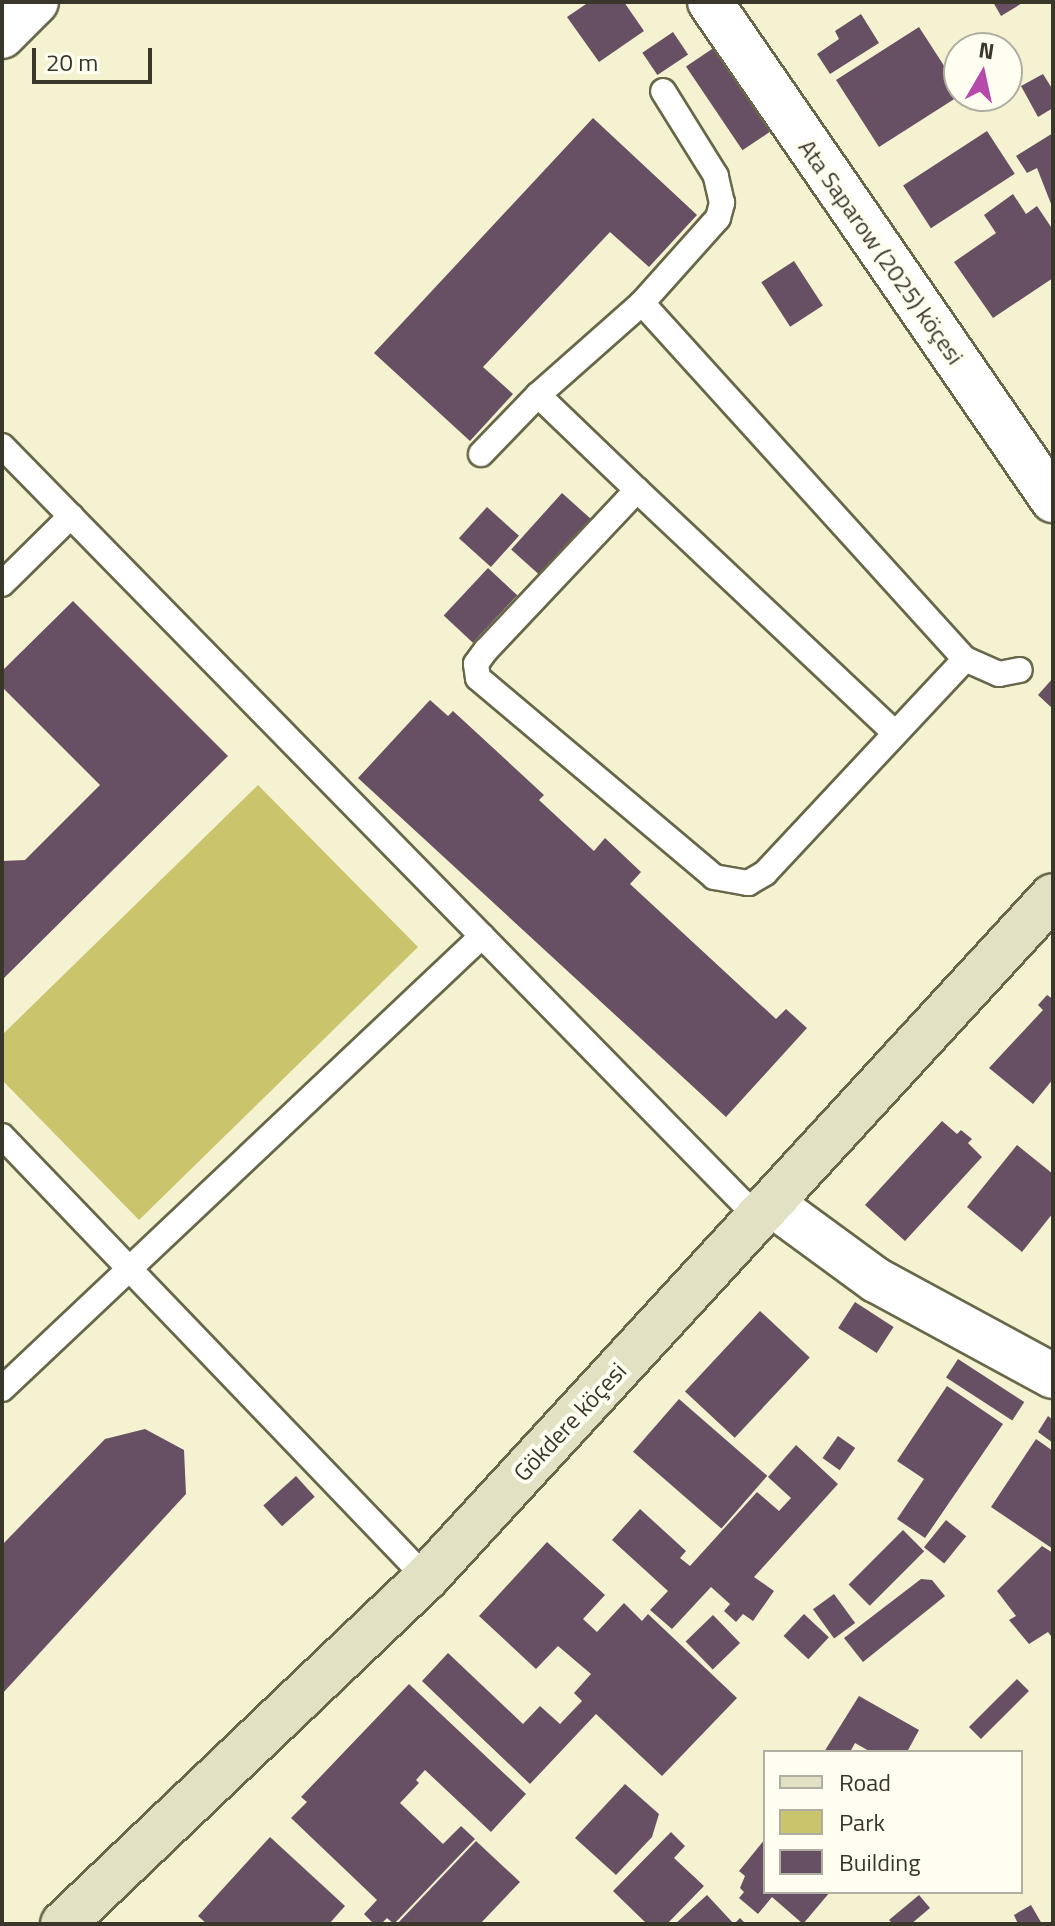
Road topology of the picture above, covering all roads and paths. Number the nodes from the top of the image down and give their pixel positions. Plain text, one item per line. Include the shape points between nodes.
1 (36, 2) edge
2 (710, 2) edge
3 (2, 36) edge
4 (663, 91) dead end
5 (642, 303) junction
6 (538, 395) junction
7 (2, 446) edge
8 (481, 454) dead end
9 (637, 490) junction
10 (1053, 500) edge
11 (71, 516) junction
12 (2, 584) edge
13 (965, 659) junction
14 (1020, 670) dead end
15 (895, 733) junction
16 (1053, 896) edge
17 (482, 936) junction
18 (2, 1136) edge
19 (765, 1211) junction
20 (129, 1269) junction
21 (1053, 1376) edge
22 (2, 1389) edge
23 (426, 1578) junction
24 (63, 1924) edge

1 - 3 street
2 - 10 street, Ata Saparow (2025) köçesi
4 - 5 lane via 716,176 722,203 718,218
5 - 6 lane
5 - 13 lane
6 - 8 lane
6 - 9 lane
7 - 11 lane
9 - 15 lane
9 - 15 lane via 486,650 476,664 478,678 714,877 748,883 765,873
11 - 12 lane
11 - 17 lane
13 - 14 lane via 999,674
13 - 15 lane
16 - 19 street, Gökdere köçesi
17 - 19 lane
17 - 20 lane
18 - 20 lane
19 - 21 street via 876,1280
19 - 23 street, Gökdere köçesi
20 - 22 lane
20 - 23 lane
23 - 24 street, Gökdere köçesi

